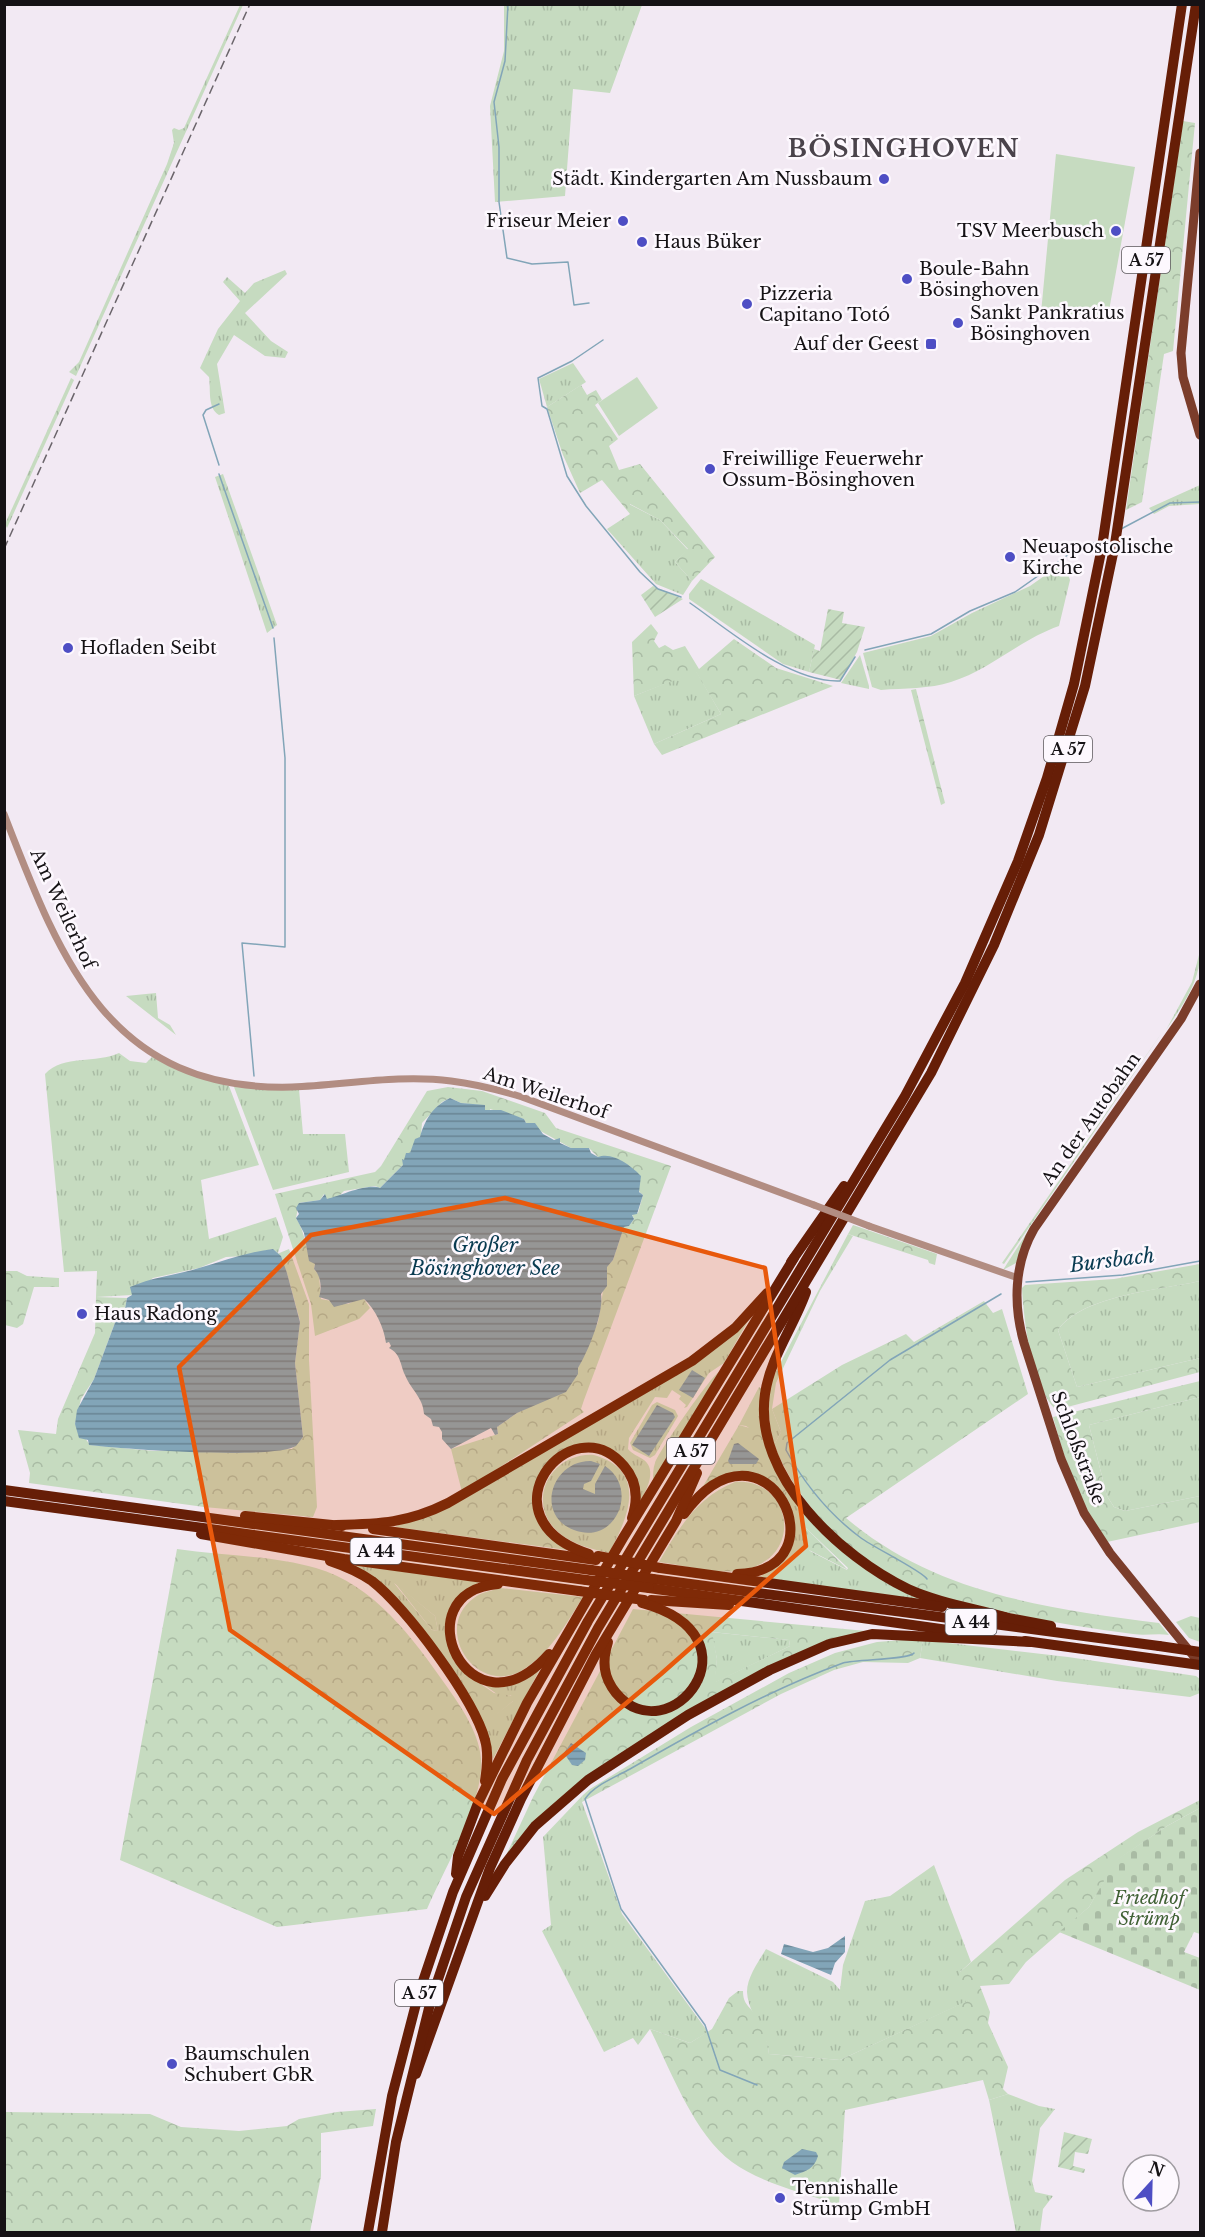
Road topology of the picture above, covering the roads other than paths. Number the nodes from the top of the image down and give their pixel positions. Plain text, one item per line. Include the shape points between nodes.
1 (1182, 4) edge
2 (1196, 4) edge
3 (1200, 153) edge
4 (1200, 435) edge
5 (4, 814) edge
6 (1200, 984) edge
7 (887, 1126) junction
8 (794, 1258) junction
9 (814, 1270) junction
10 (1018, 1278) junction
11 (716, 1432) junction
12 (4, 1490) edge
13 (4, 1501) edge
14 (181, 1514) junction
15 (167, 1523) junction
16 (336, 1525) junction
17 (623, 1538) junction
18 (658, 1551) junction
19 (305, 1552) junction
20 (593, 1566) junction
21 (717, 1575) junction
22 (651, 1583) junction
23 (528, 1585) junction
24 (643, 1601) junction
25 (801, 1609) junction
26 (1005, 1617) junction
27 (614, 1625) junction
28 (570, 1628) junction
29 (1098, 1639) junction
30 (1031, 1642) junction
31 (1200, 1652) edge
32 (1200, 1665) edge
33 (483, 1793) junction
34 (453, 1892) junction
35 (469, 1929) junction
36 (406, 2099) junction
37 (368, 2232) edge
38 (382, 2232) edge

1 - 7 highway, A 57 via 1102,547 1074,684 1018,861 937,1040
2 - 9 highway, A 57 via 1115,544 1072,732 1015,897 946,1045
3 - 4 main road via 1181,353 1183,377
5 - 10 street, Am Weilerhof, bridge via 41,905 80,983 106,1017 128,1036 178,1067 230,1083 259,1087 407,1079 450,1080 488,1087
6 - 10 main road, An der Autobahn via 1181,1019 1034,1229
7 - 8 highway via 873,1137
7 - 34 highway, A 57 via 538,1709 493,1798
8 - 16 highway via 735,1328 665,1378 430,1512 395,1523
8 - 17 highway
9 - 11 highway, A 57
9 - 26 highway via 799,1312 770,1371 764,1395 768,1440 783,1475 819,1524 869,1567 927,1597
10 - 32 main road, Schloßstraße via 1020,1331 1072,1490 1110,1553
11 - 18 highway
11 - 36 highway, A 57 via 578,1663 527,1760 456,1924 431,2000
12 - 14 highway, A 44
13 - 15 highway, A 44
14 - 16 highway
14 - 20 highway, A 44
15 - 19 highway via 185,1531
15 - 20 highway, A 44
16 - 20 highway
17 - 20 highway via 636,1500 633,1480 621,1463 594,1449 572,1450 554,1461 543,1472 536,1493 538,1510 544,1525
17 - 28 highway
18 - 21 highway via 694,1500 711,1485 746,1476 761,1480 774,1488 788,1511 790,1531 784,1551 763,1570
18 - 27 highway
19 - 23 highway
19 - 33 highway via 342,1565 373,1582 392,1599 441,1662 473,1710 486,1741
20 - 21 highway, bridge via 628,1563
20 - 22 highway, A 44, bridge
21 - 26 highway
22 - 25 highway, A 44
22 - 29 highway, A 44
23 - 24 highway, bridge
23 - 28 highway via 487,1585 463,1598 455,1608 449,1634 451,1647 464,1669 489,1682 513,1680 540,1664
24 - 25 highway
24 - 27 highway via 684,1621 700,1644 701,1671 688,1696 676,1705 651,1711 621,1699 604,1670 604,1654
25 - 30 highway, A 44
26 - 29 highway
27 - 35 highway via 521,1799 490,1868
28 - 33 highway via 527,1703
29 - 31 highway, A 44, bridge
30 - 32 highway, A 44
30 - 35 highway via 872,1634 829,1644 770,1670 688,1715 588,1780 527,1836 505,1864
33 - 34 highway via 458,1856
34 - 37 highway, A 57 via 418,1996 392,2096
35 - 36 highway
36 - 38 highway, A 57

